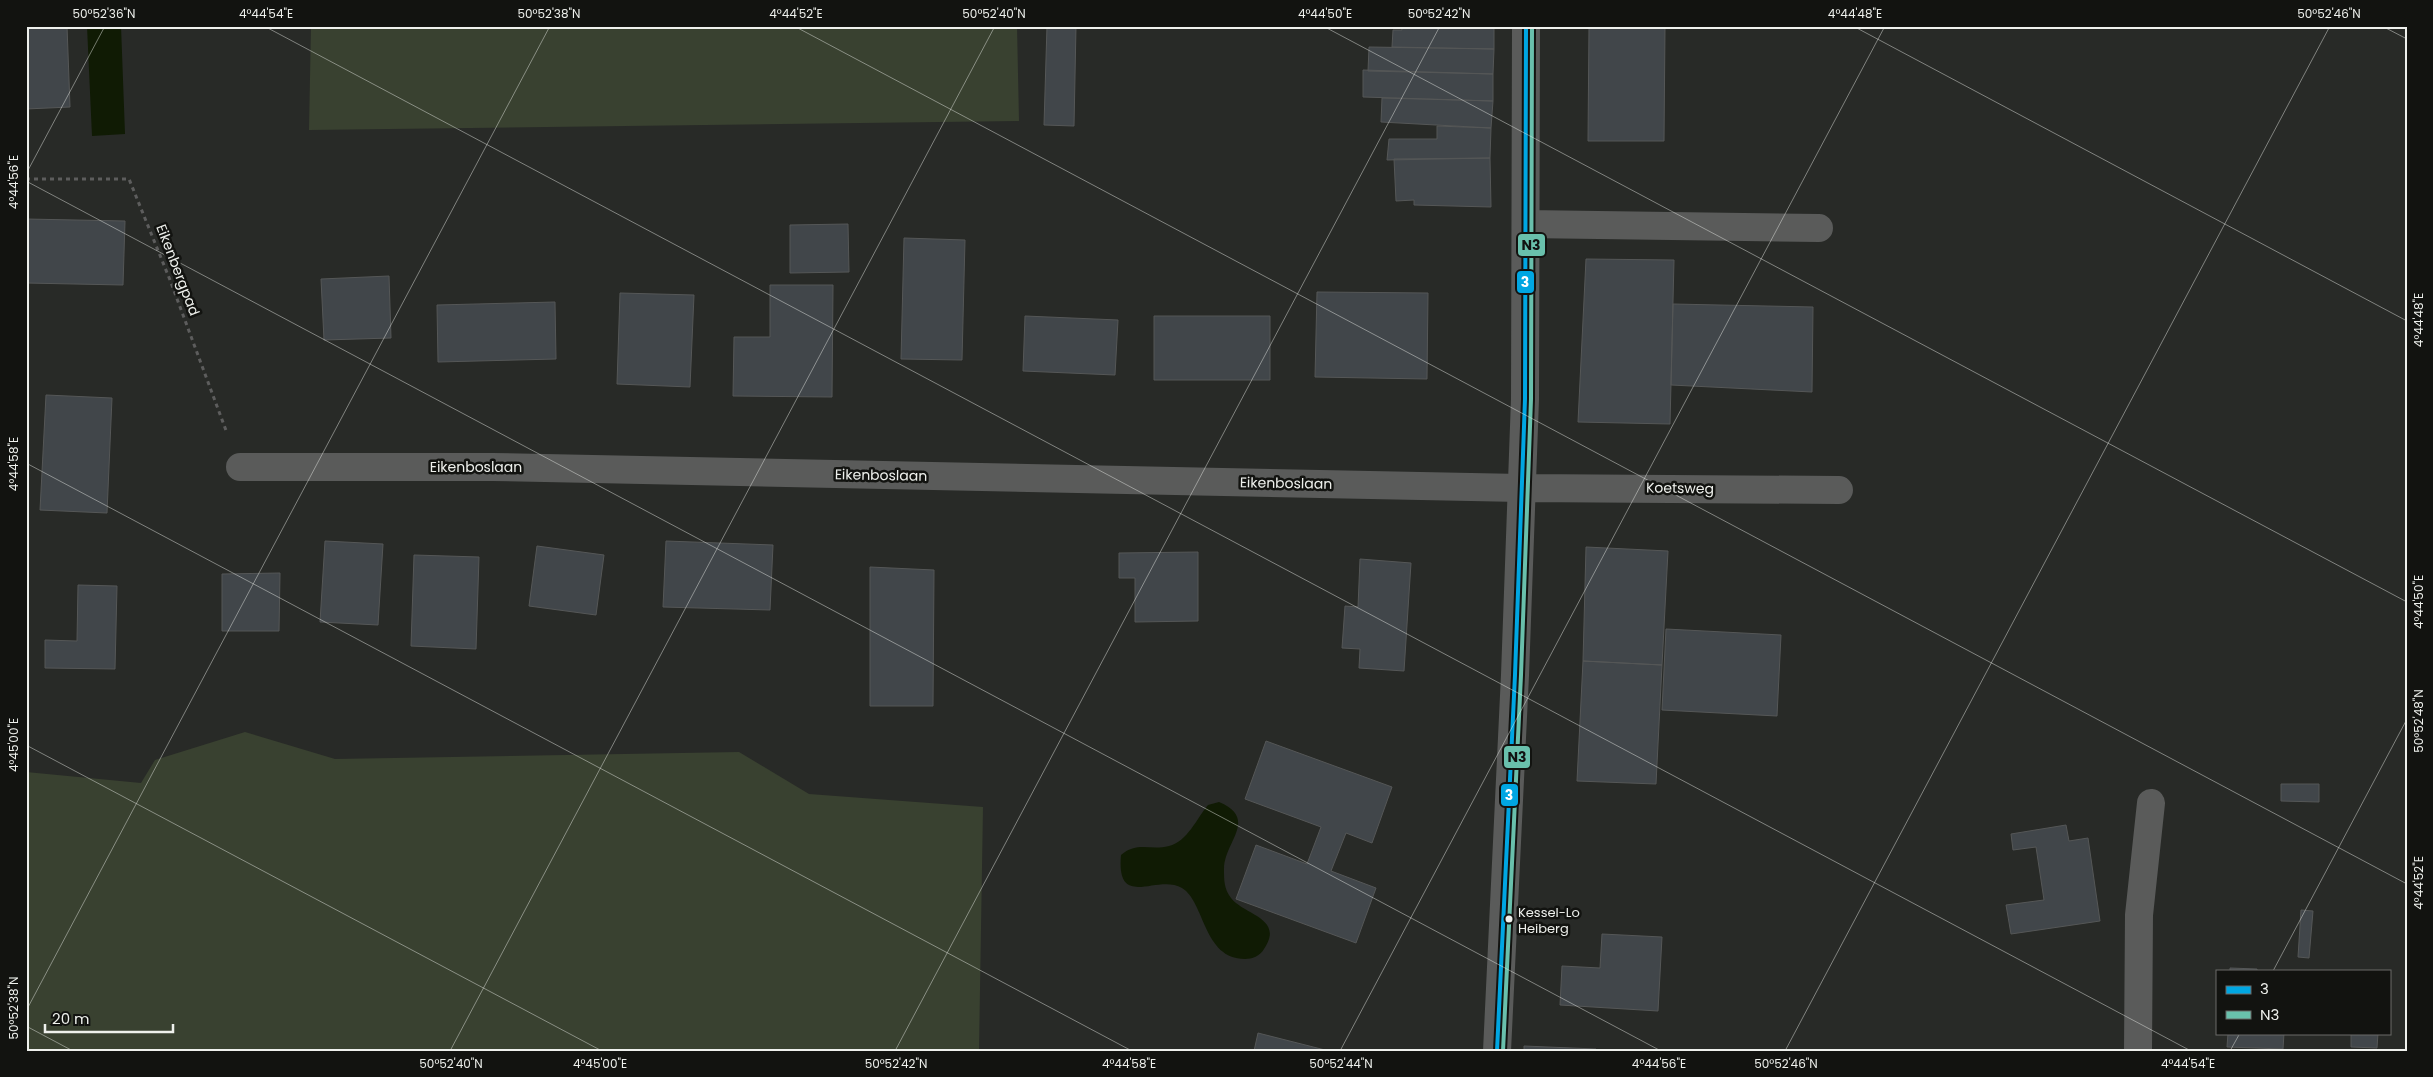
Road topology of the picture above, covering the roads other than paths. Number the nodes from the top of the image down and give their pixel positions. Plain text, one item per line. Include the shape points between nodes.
1 (1526, 26) edge
2 (1526, 224) junction
3 (1819, 228) dead end
4 (240, 466) road end
5 (1522, 488) junction
6 (1839, 490) dead end
7 (2151, 803) dead end
8 (1497, 1051) edge
9 (2138, 1051) edge

1 - 2 street
2 - 3 street
2 - 5 street
4 - 5 street, Eikenboslaan via 492,467
5 - 6 street, Koetsweg
5 - 8 street
7 - 9 street via 2139,915

